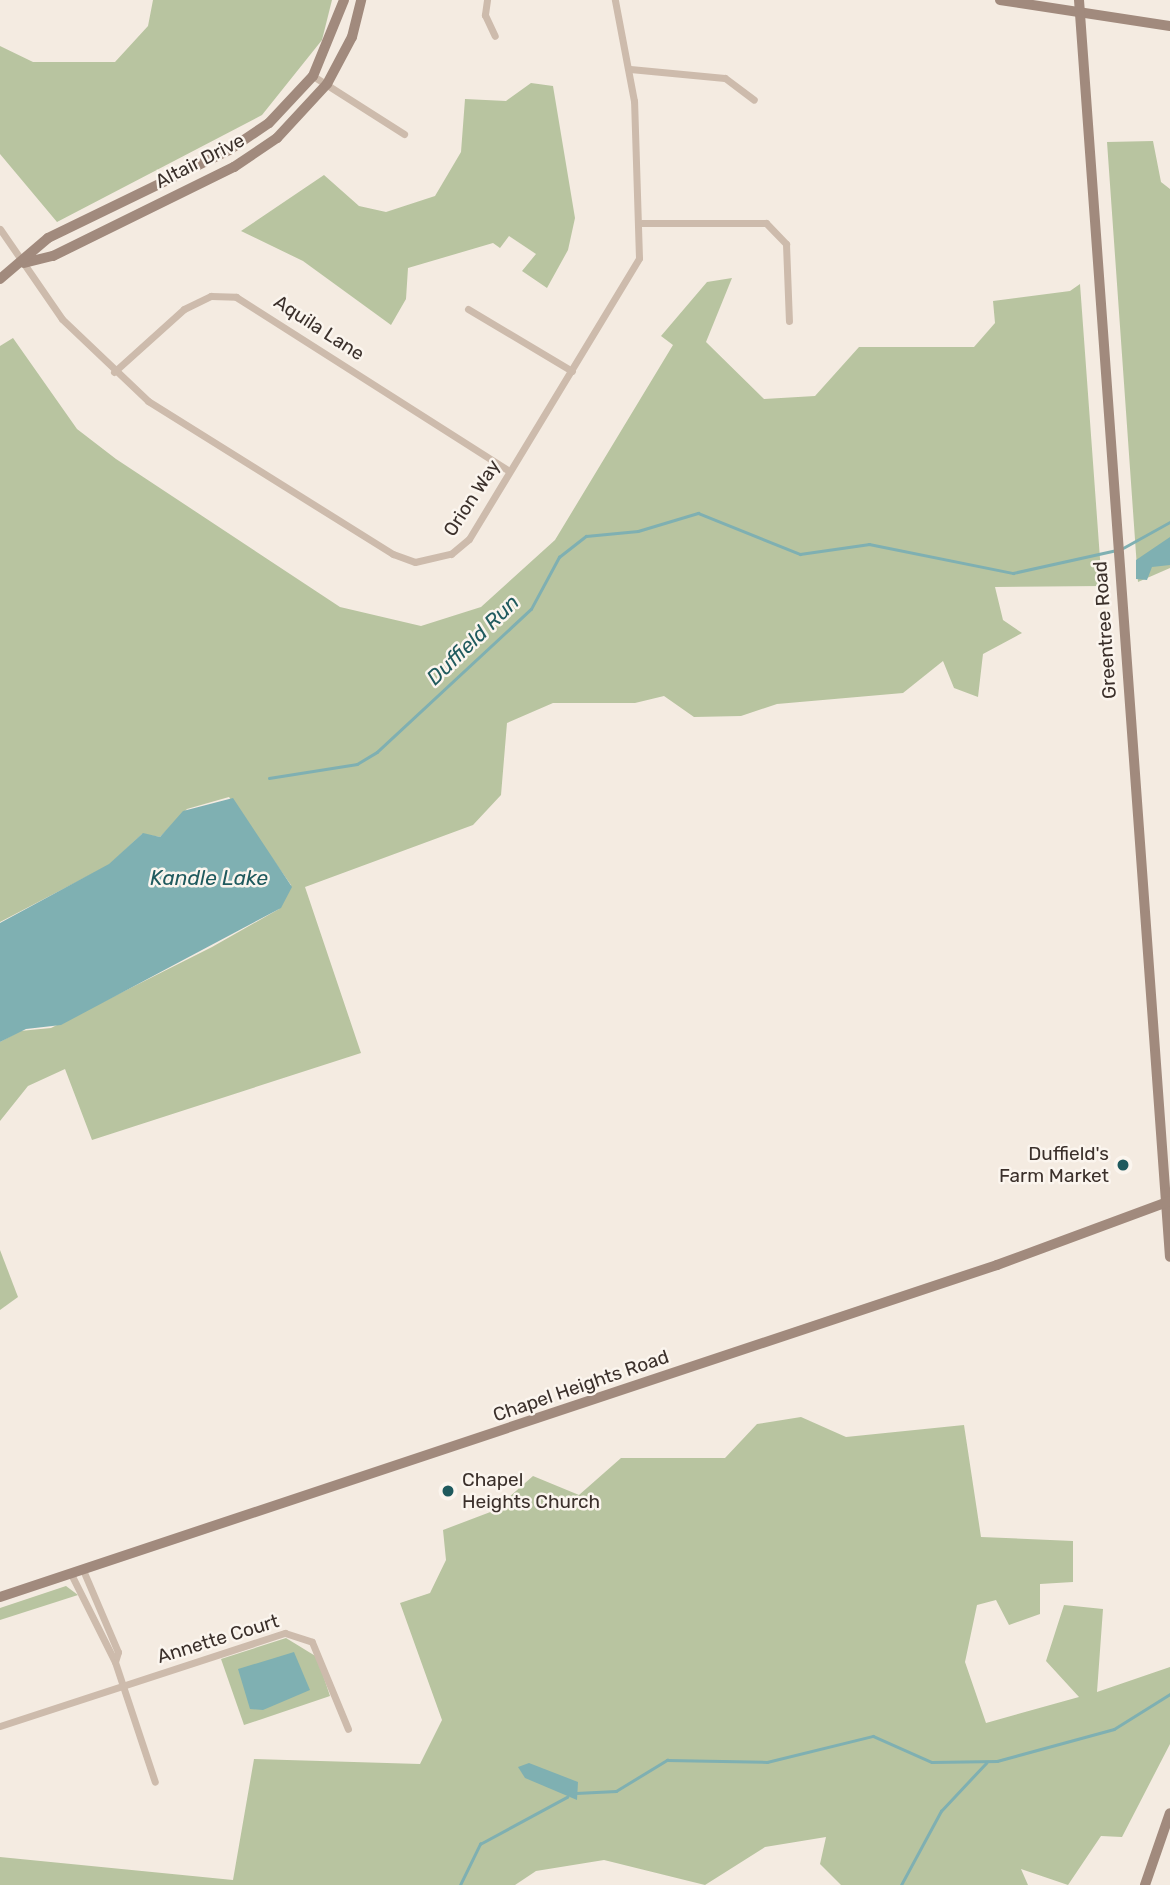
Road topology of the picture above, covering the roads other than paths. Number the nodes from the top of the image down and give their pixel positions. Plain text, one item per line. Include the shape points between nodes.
1 (344, 0) edge
2 (361, 0) edge
3 (487, 0) edge
4 (615, 0) edge
5 (1000, 0) edge
6 (1079, 0) edge
7 (1080, 14) junction
8 (1170, 26) edge
9 (495, 36) dead end
10 (630, 69) junction
11 (313, 76) junction
12 (327, 85) junction
13 (754, 100) dead end
14 (404, 134) dead end
15 (642, 223) junction
16 (0, 229) edge
17 (24, 263) junction
18 (0, 279) edge
19 (468, 309) dead end
20 (789, 321) dead end
21 (572, 371) junction
22 (114, 372) junction
23 (509, 471) junction
24 (1166, 1203) edge
25 (1170, 1257) edge
26 (83, 1570) junction
27 (71, 1574) junction
28 (0, 1597) edge
29 (115, 1662) junction
30 (123, 1685) junction
31 (0, 1726) edge
32 (348, 1729) dead end
33 (155, 1782) dead end
34 (1170, 1813) edge
35 (1145, 1885) edge

1 - 11 street, Altair Drive
2 - 12 street, Altair Drive via 352,37
3 - 9 street via 485,15
4 - 10 street, Orion Way
5 - 7 street
6 - 7 street, Greentree Road
7 - 8 street
7 - 24 street, Greentree Road
10 - 13 street via 708,74
10 - 15 street, Orion Way
11 - 12 street
11 - 17 street, Altair Drive via 244,142 70,226
12 - 14 street
12 - 17 street, Altair Drive via 295,122 250,158 53,256
15 - 20 street via 766,223 786,244
15 - 21 street, Orion Way via 635,269
16 - 17 street, Orion Way
17 - 18 street, Altair Drive
17 - 22 street, Orion Way via 62,318
19 - 21 street
21 - 23 street, Orion Way
22 - 23 street, Aquila Lane via 184,309 211,296 236,297
22 - 23 street, Orion Way via 182,425 405,559 429,561 461,547
24 - 25 street, Greentree Road
24 - 26 street, Chapel Heights Road
26 - 27 street, Chapel Heights Road
26 - 29 street via 118,1652
27 - 28 street, Chapel Heights Road
27 - 29 street
29 - 30 street
30 - 31 street, Annette Court
30 - 32 street, Annette Court via 264,1638 299,1635 322,1658
30 - 33 street
34 - 35 street

